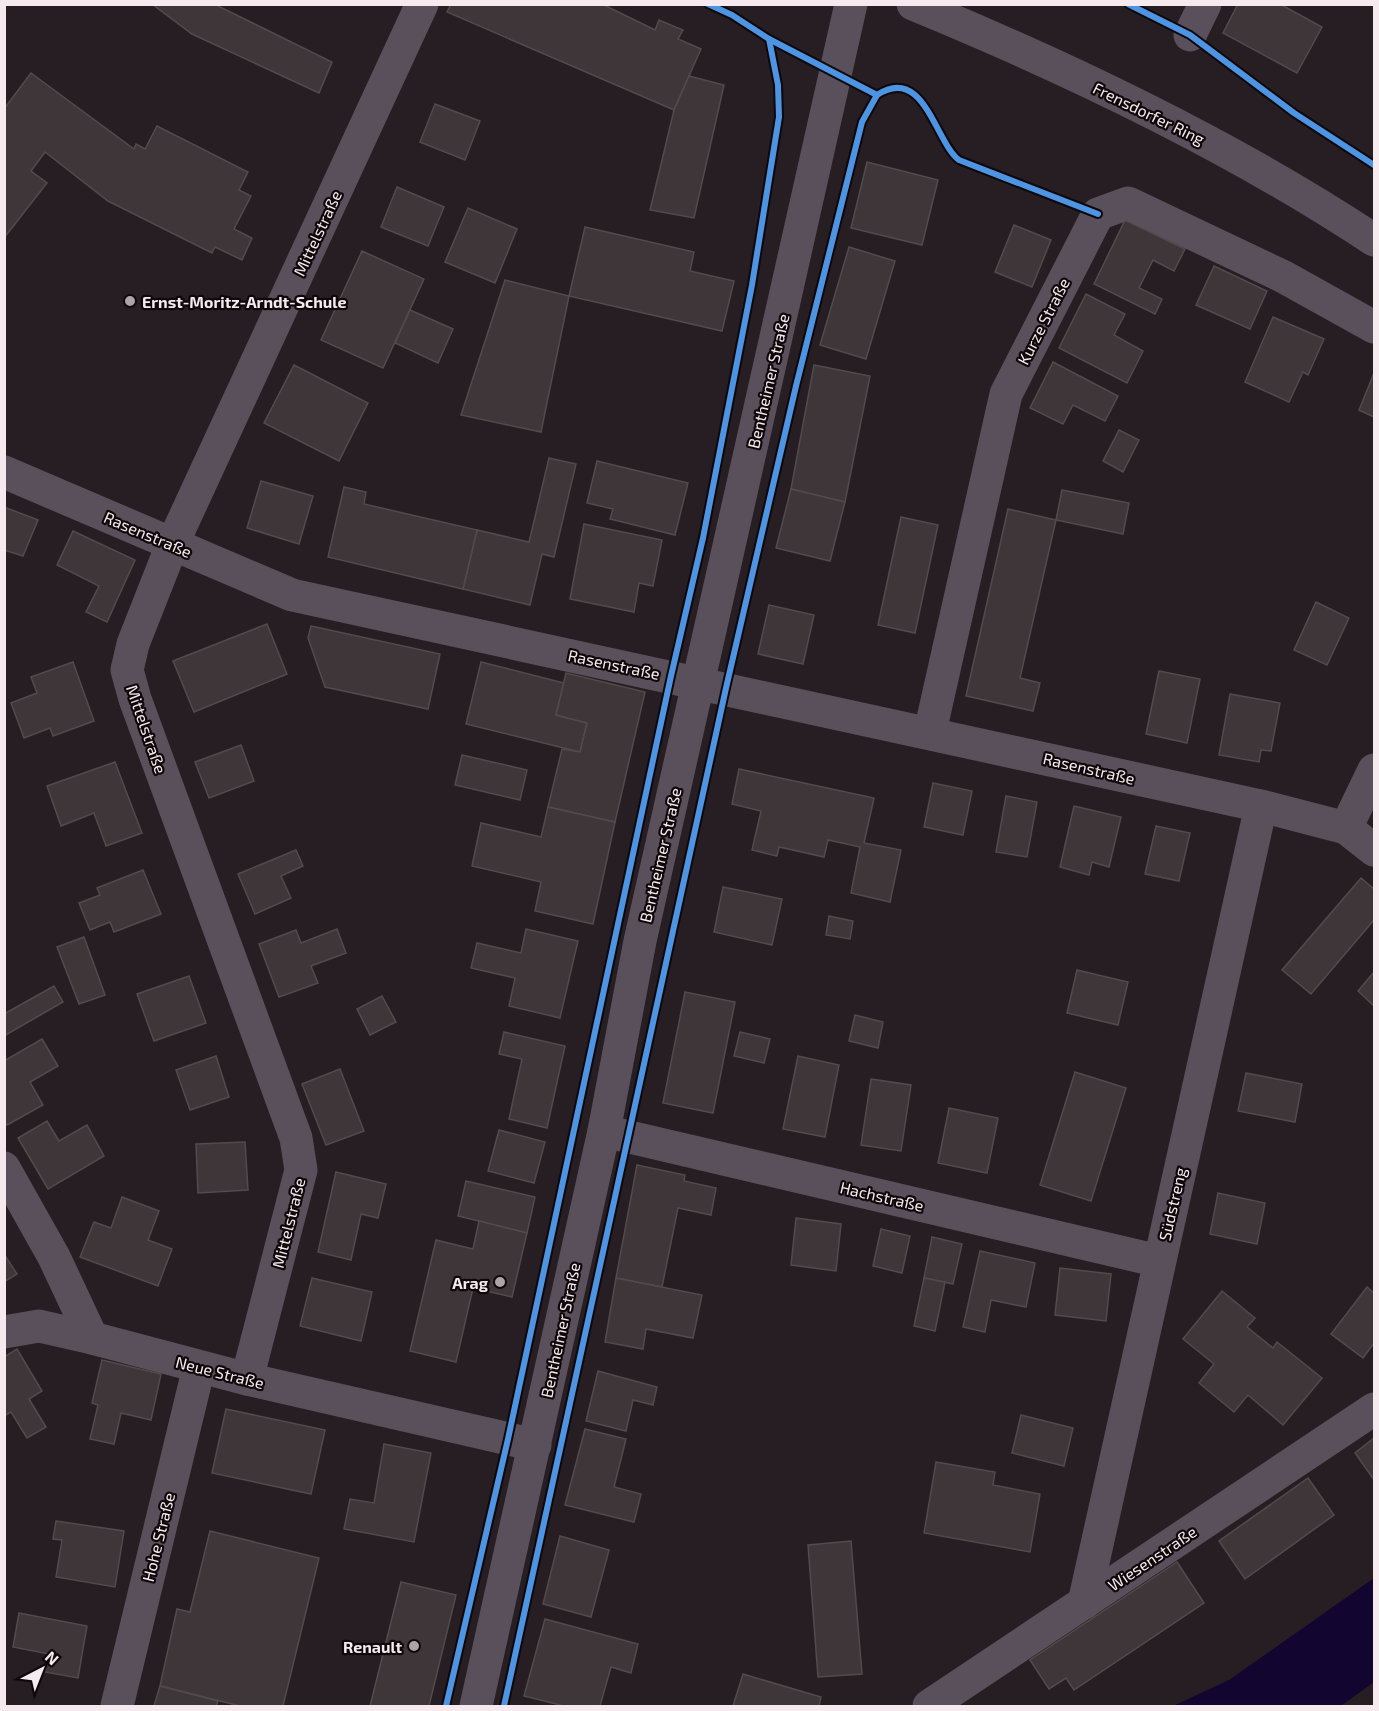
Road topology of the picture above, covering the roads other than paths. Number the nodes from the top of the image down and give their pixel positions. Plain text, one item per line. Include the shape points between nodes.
1 (422, 4) edge
2 (851, 4) edge
3 (913, 4) edge
4 (1205, 4) edge
5 (1190, 35) dead end
6 (1374, 240) edge
7 (1374, 327) edge
8 (4, 472) edge
9 (172, 545) junction
10 (700, 682) junction
11 (930, 732) junction
12 (1374, 770) edge
13 (1261, 806) junction
14 (1346, 828) junction
15 (1374, 850) edge
16 (604, 1131) junction
17 (4, 1168) edge
18 (1159, 1261) junction
19 (4, 1332) edge
20 (92, 1338) junction
21 (199, 1367) junction
22 (247, 1379) junction
23 (1374, 1409) edge
24 (535, 1445) junction
25 (1084, 1603) junction
26 (117, 1707) edge
27 (476, 1707) edge
28 (929, 1707) edge

1 - 9 street, Mittelstraße
2 - 10 street, Bentheimer Straße
3 - 6 street, Frensdorfer Ring via 1218,146
4 - 5 street
7 - 11 street, Kurze Straße via 1284,277 1128,202 1098,214 1006,394
8 - 9 street, Rasenstraße
9 - 10 street, Rasenstraße via 292,594
9 - 22 street, Mittelstraße via 133,644 127,670 296,1138 301,1170
10 - 11 street, Rasenstraße
10 - 16 street, Bentheimer Straße via 640,941
11 - 13 street, Rasenstraße
12 - 14 street
13 - 14 street, Rasenstraße
13 - 18 street, Südstreng
14 - 15 street, Rasenstraße
16 - 18 street, Hachstraße
16 - 24 street, Bentheimer Straße
17 - 20 street via 54,1257
18 - 25 street, Südstreng
19 - 20 street, Neue Straße via 39,1326
20 - 21 street, Neue Straße
21 - 22 street, Neue Straße
21 - 26 street, Hohe Straße
22 - 24 street, Neue Straße
23 - 25 street, Wiesenstraße
24 - 27 street, Bentheimer Straße
25 - 28 street, Wiesenstraße

